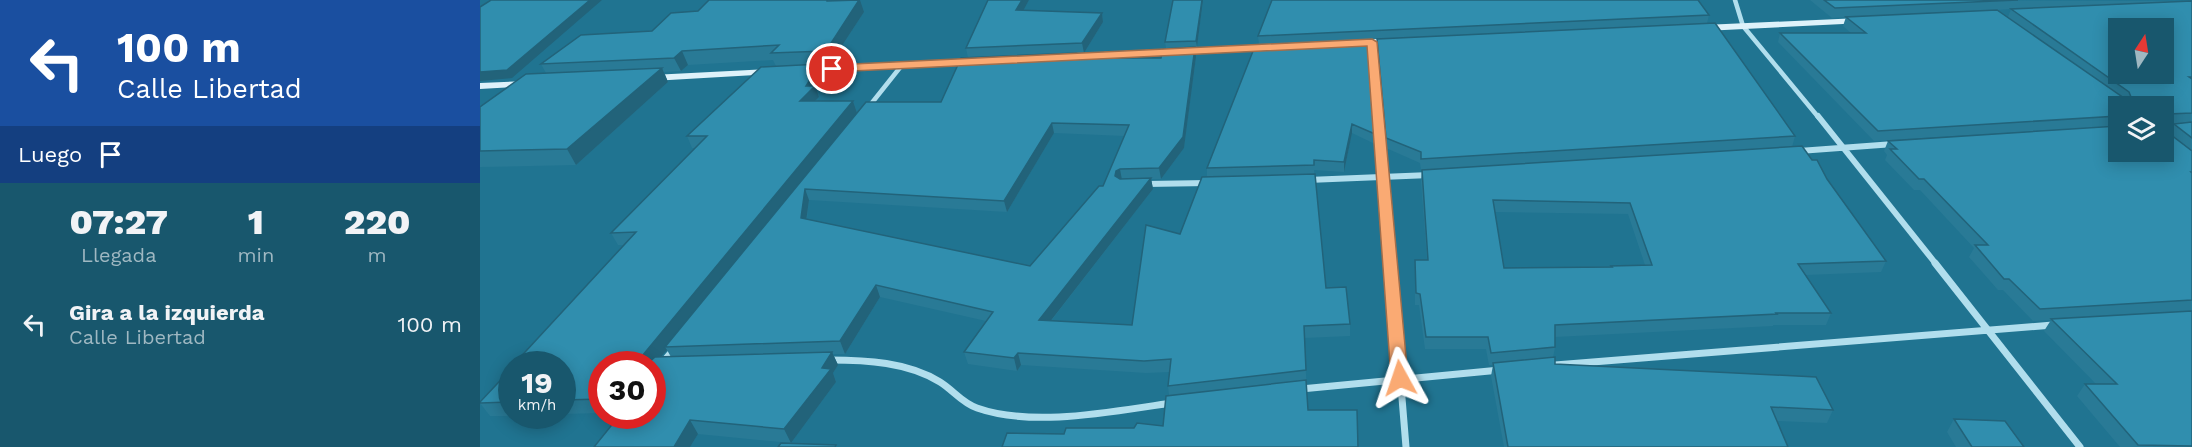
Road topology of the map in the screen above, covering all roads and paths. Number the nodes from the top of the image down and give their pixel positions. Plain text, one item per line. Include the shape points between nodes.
1 (1735, 0) edge
2 (1874, 20) edge
3 (1743, 26) junction
4 (1695, 28) edge
5 (1408, 41) edge
6 (1372, 42) junction
7 (1337, 44) edge
8 (1278, 47) edge
9 (1055, 58) edge
10 (984, 61) edge
11 (902, 65) junction
12 (797, 70) edge
13 (785, 71) edge
14 (644, 78) edge
15 (539, 83) edge
16 (480, 86) edge
17 (858, 120) edge
18 (2192, 127) edge
19 (2174, 128) edge
20 (1903, 144) edge
21 (1843, 147) junction
22 (1787, 152) edge
23 (1443, 174) edge
24 (1383, 178) junction
25 (1300, 180) edge
26 (1217, 183) edge
27 (1133, 185) edge
28 (2067, 324) edge
29 (1987, 329) junction
30 (682, 338) edge
31 (666, 358) edge
32 (819, 360) edge
33 (666, 365) edge
34 (672, 365) edge
35 (1540, 366) edge
36 (1505, 369) edge
37 (1400, 378) junction
38 (1295, 390) edge
39 (1180, 402) edge
40 (1406, 447) edge
41 (2080, 447) edge

1 - 3 street
2 - 3 street
3 - 4 street
3 - 21 street
5 - 6 street
6 - 7 street
6 - 24 street
8 - 9 street
10 - 11 street
11 - 12 street
11 - 17 street
13 - 14 street
15 - 16 street
18 - 19 street
20 - 21 street
21 - 22 street
21 - 29 street
23 - 24 street
24 - 25 street
24 - 37 street
26 - 27 street
28 - 29 street
29 - 35 street
29 - 41 street
30 - 31 street
32 - 39 street via 852,359 897,367 938,381 976,408 1014,416
33 - 34 street
36 - 37 street
37 - 38 street
37 - 40 street

